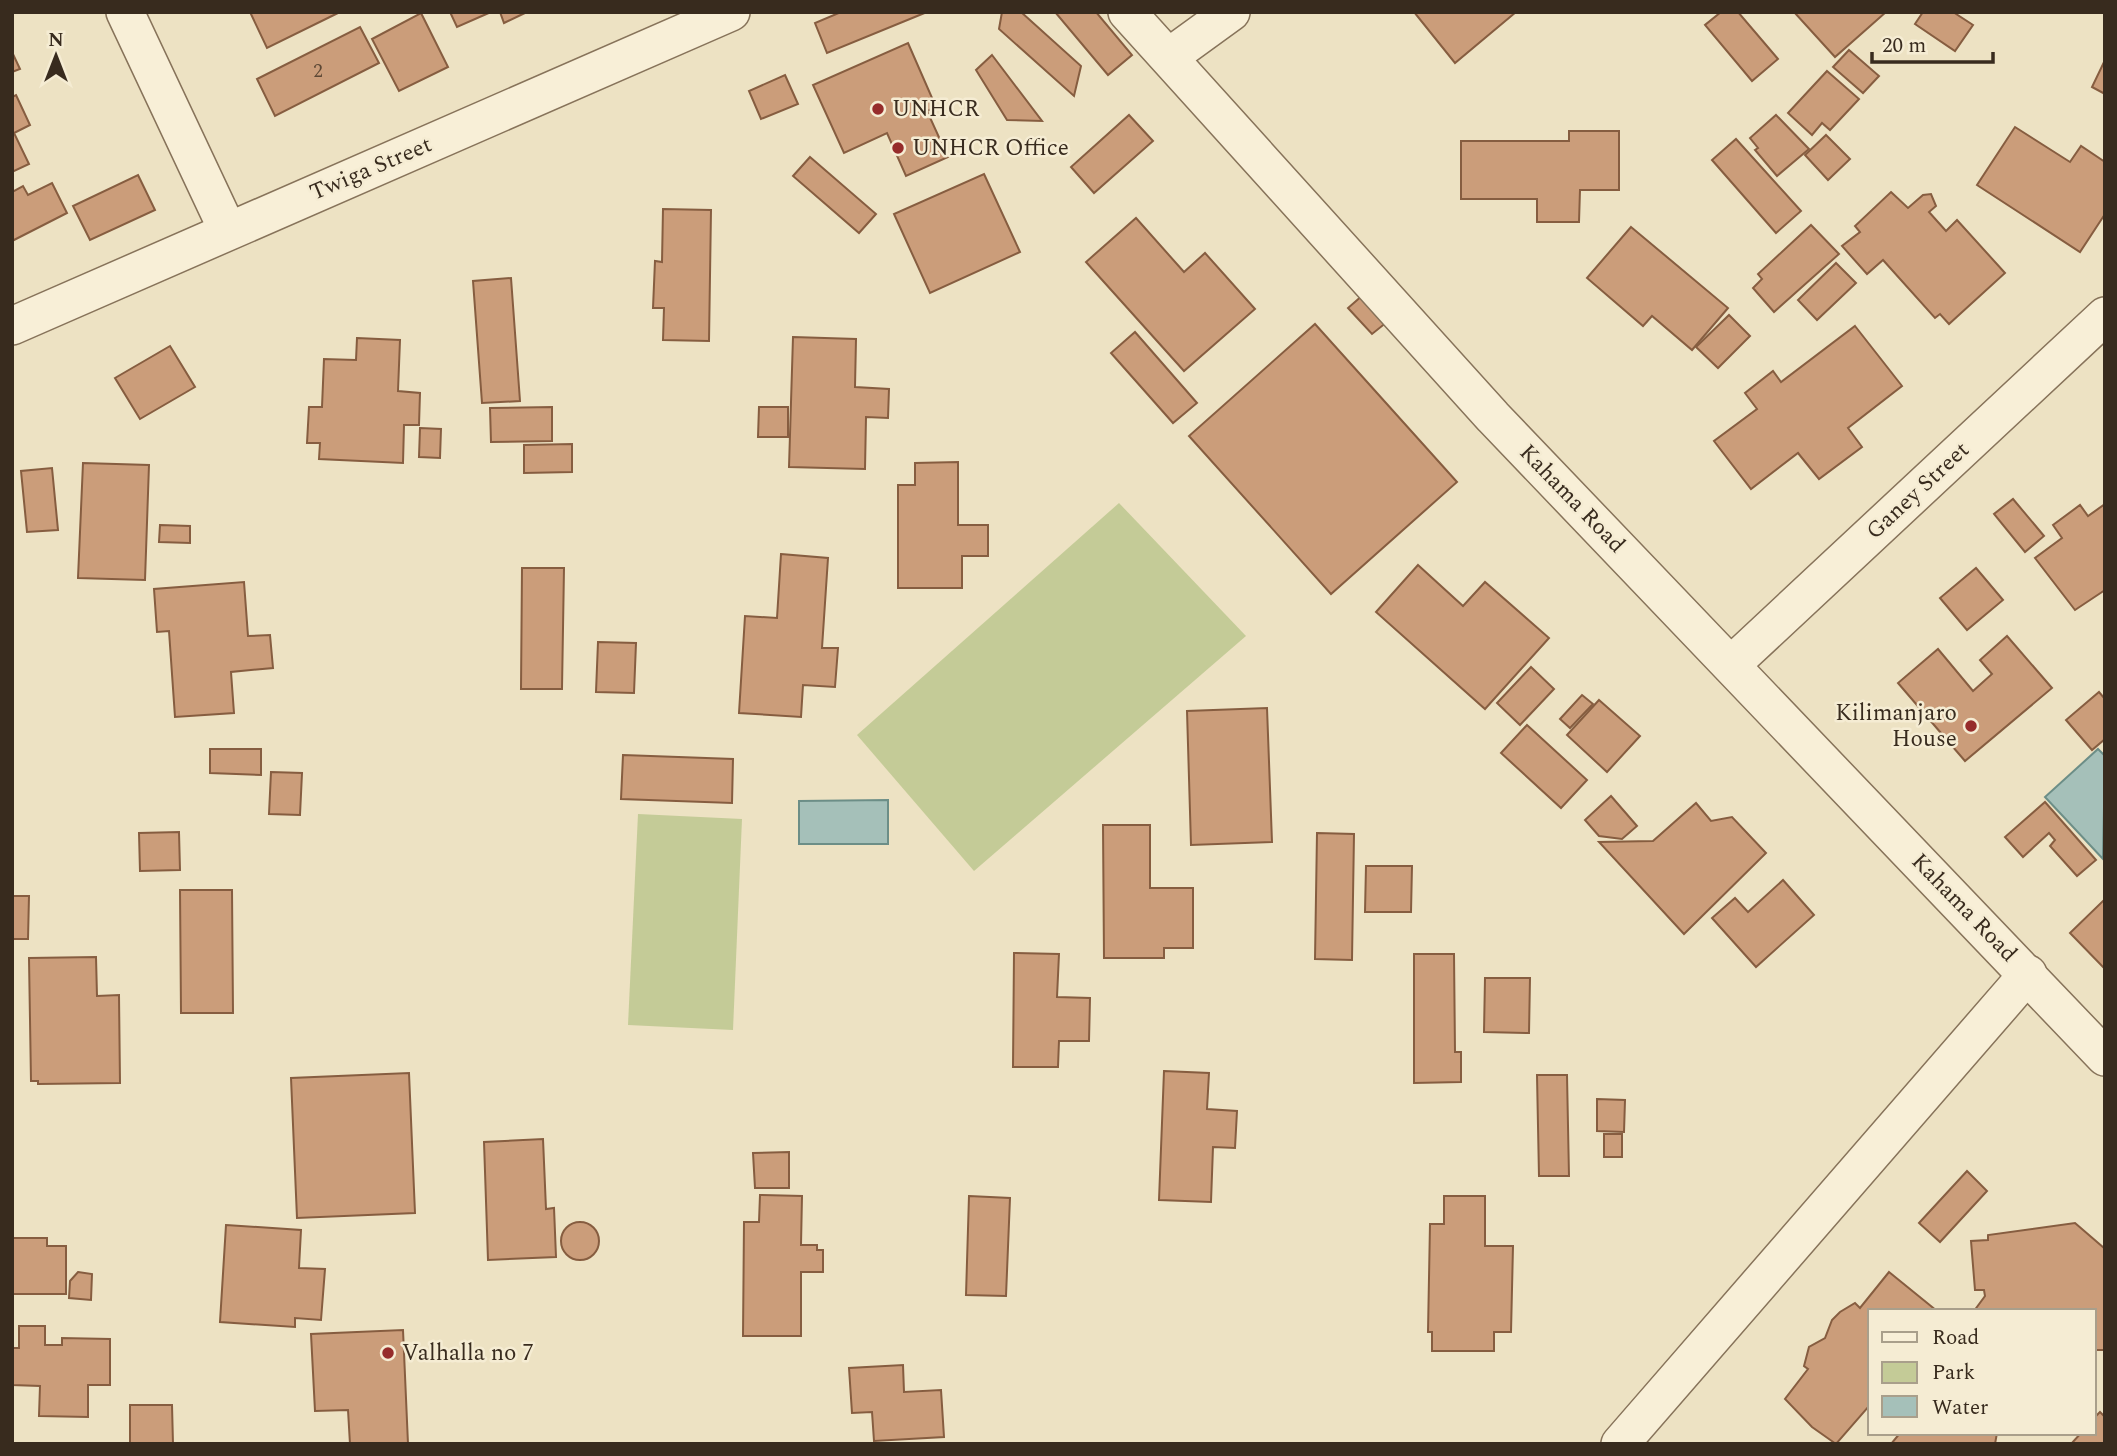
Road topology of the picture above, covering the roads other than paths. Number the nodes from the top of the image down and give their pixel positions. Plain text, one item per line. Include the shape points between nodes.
1 (124, 12) edge
2 (1126, 12) edge
3 (1231, 12) edge
4 (729, 13) edge
5 (1169, 57) junction
6 (228, 231) junction
7 (2105, 316) edge
8 (12, 326) edge
9 (1731, 665) junction
10 (2028, 974) junction
11 (2105, 1057) edge
12 (1620, 1444) edge

1 - 6 street
2 - 5 street, Kahama Road
3 - 5 street
4 - 6 street, Twiga Street
5 - 9 street, Kahama Road via 1493,417
6 - 8 street, Twiga Street
7 - 9 street, Ganey Street
9 - 10 street, Kahama Road
10 - 11 street, Kahama Road
10 - 12 street, Kahama Road

